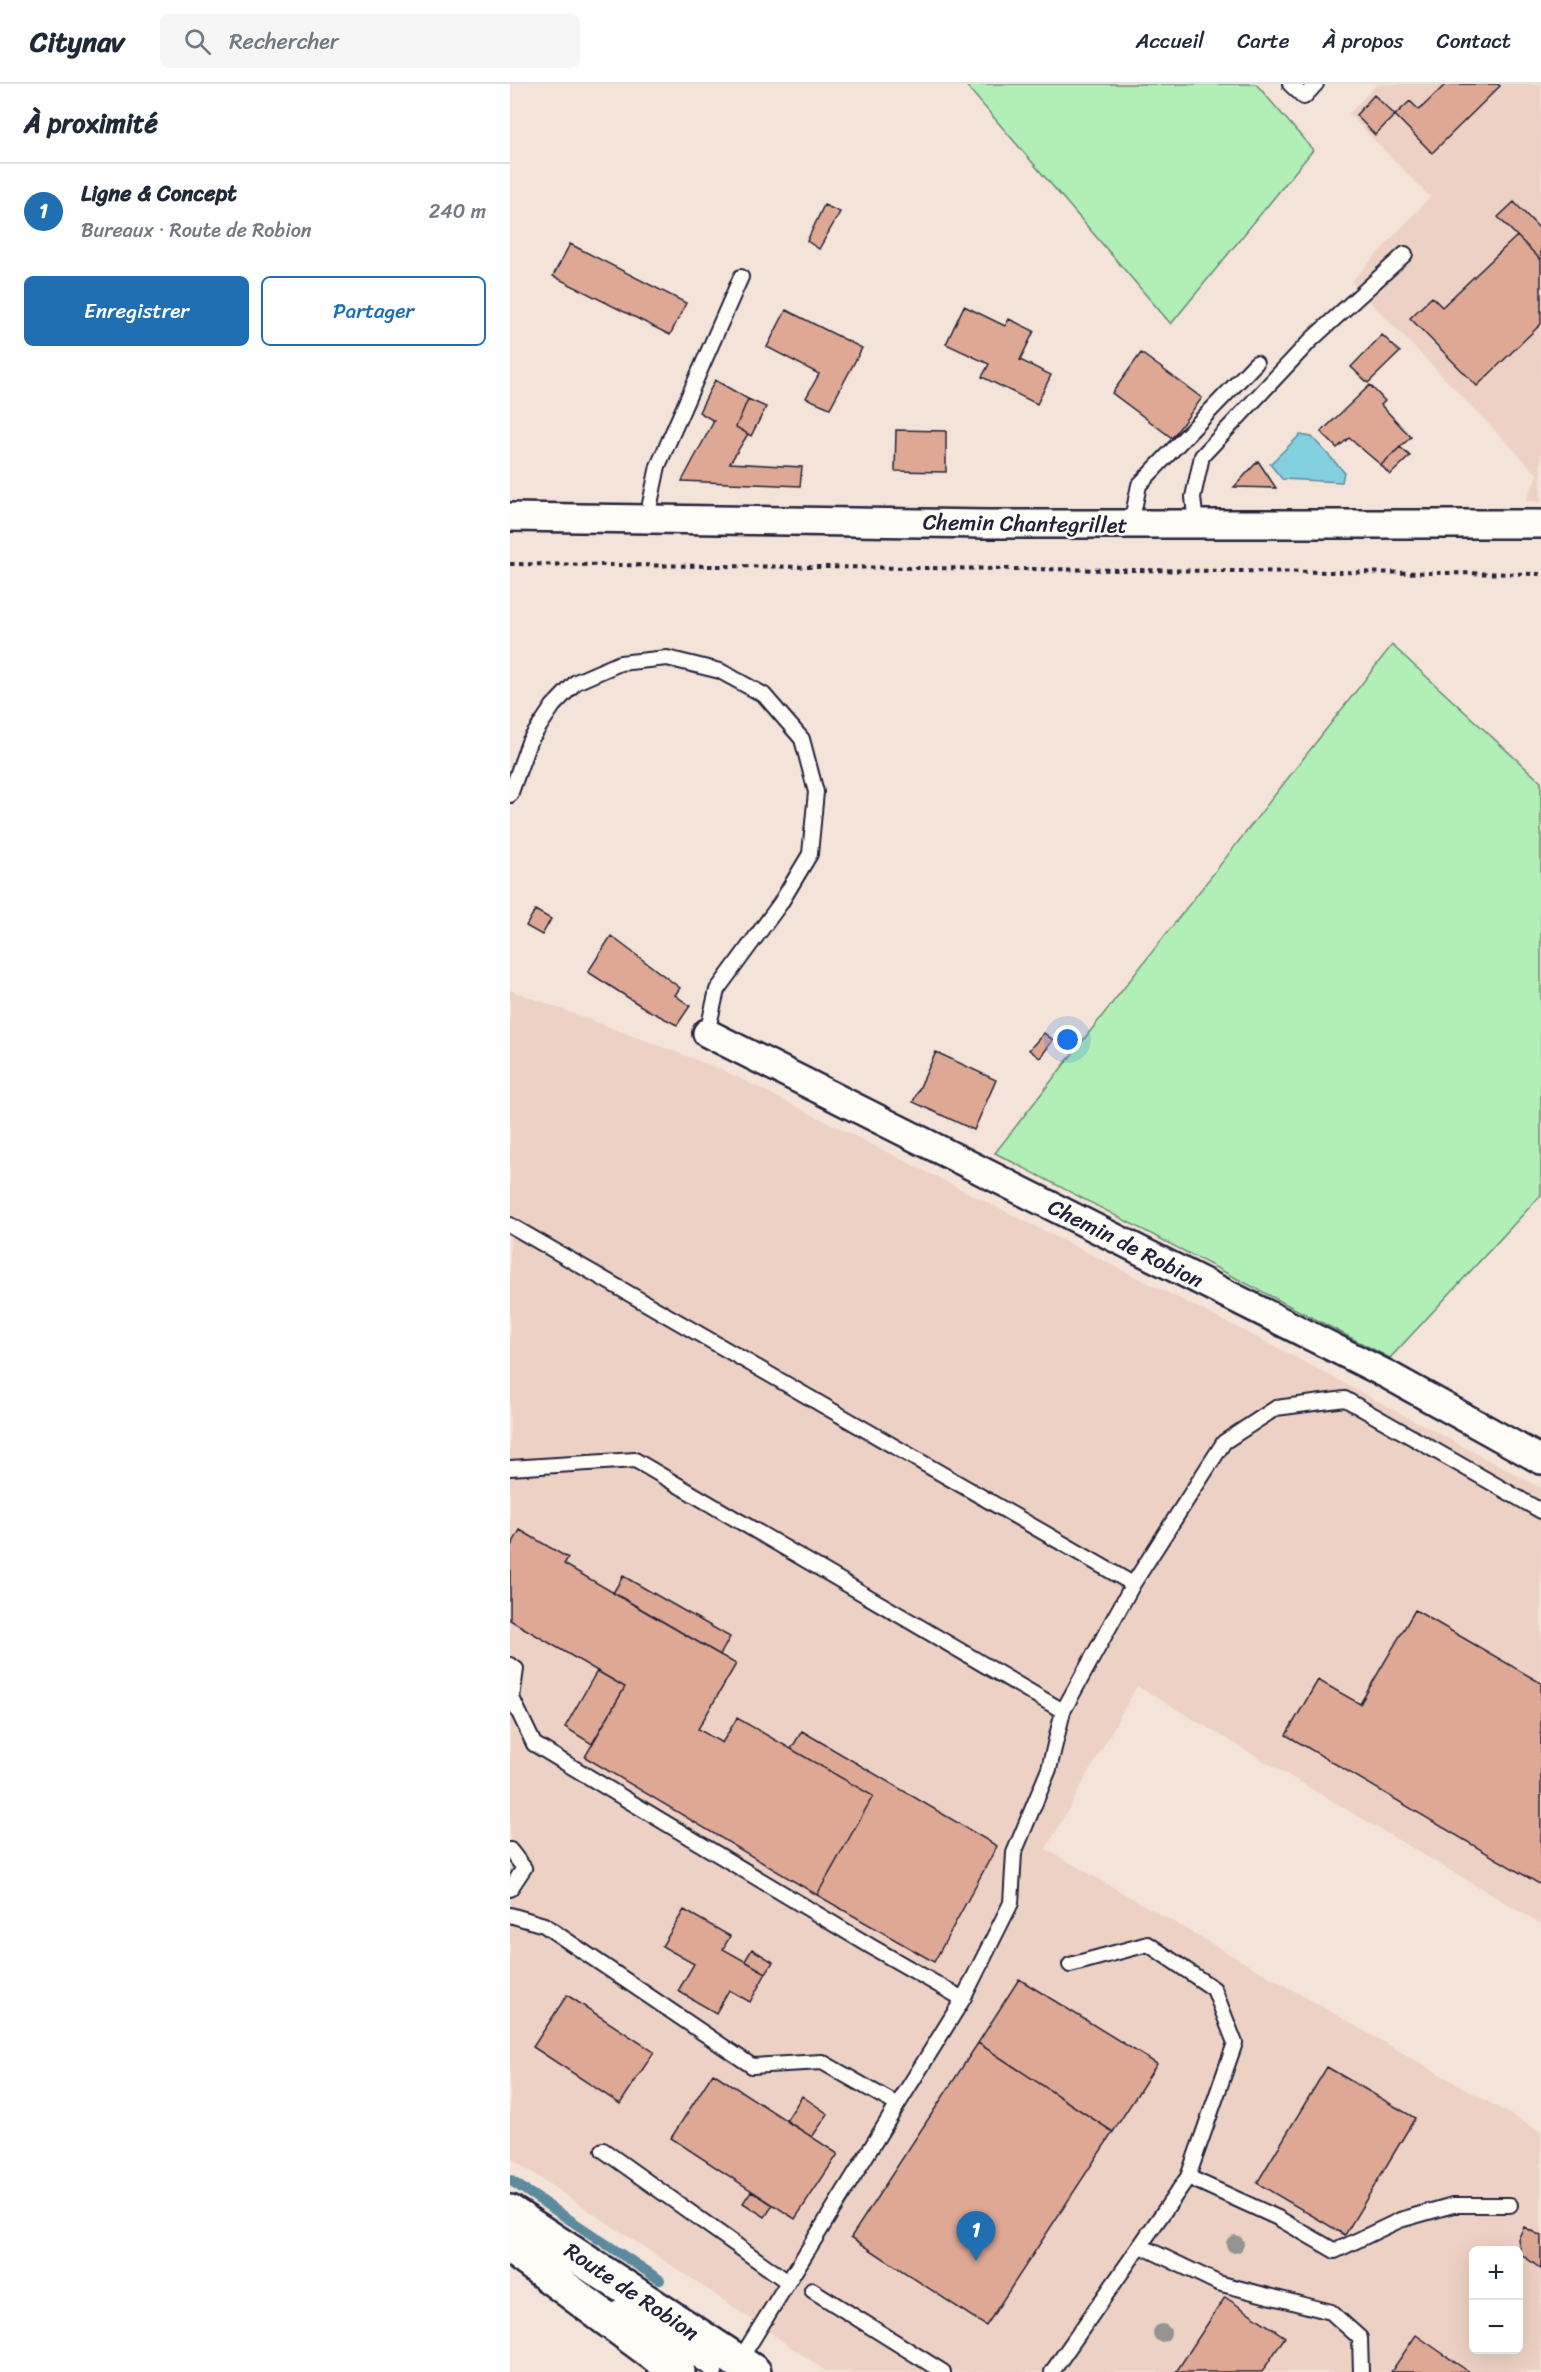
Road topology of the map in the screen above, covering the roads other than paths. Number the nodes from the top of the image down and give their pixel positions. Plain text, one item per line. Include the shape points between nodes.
1 (1290, 84) edge
2 (1316, 84) edge
3 (1405, 254) dead end
4 (741, 277) dead end
5 (1256, 363) dead end
6 (510, 517) edge
7 (647, 518) junction
8 (1131, 524) junction
9 (1541, 524) edge
10 (1196, 525) junction
11 (510, 795) edge
12 (707, 1033) joint
13 (510, 1225) edge
14 (1541, 1460) edge
15 (510, 1468) edge
16 (1541, 1511) edge
17 (1133, 1584) junction
18 (510, 1665) edge
19 (1063, 1711) junction
20 (510, 1850) edge
21 (510, 1889) edge
22 (510, 1915) edge
23 (1071, 1965) dead end
24 (963, 1999) junction
25 (896, 2104) junction
26 (603, 2150) dead end
27 (1188, 2177) junction
28 (1510, 2205) dead end
29 (510, 2212) edge
30 (1141, 2246) junction
31 (510, 2247) edge
32 (548, 2275) junction
33 (788, 2282) junction
34 (812, 2290) dead end
35 (735, 2369) edge
36 (678, 2372) edge
37 (943, 2372) edge
38 (1052, 2372) edge
39 (1361, 2372) edge

1 - 2 lane via 1304,97
3 - 10 lane via 1311,340 1202,456 1192,497
4 - 7 lane via 658,466
5 - 8 lane via 1139,485
6 - 7 street, Chemin Chantegrillet
7 - 8 street, Chemin Chantegrillet
8 - 10 street, Chemin Chantegrillet
9 - 10 street, Chemin Chantegrillet
11 - 12 lane via 529,742 553,706 576,682 620,663 667,658 720,671 765,695 802,739 816,792 810,854 780,904 717,990
12 - 14 street, Chemin de Robion via 1388,1375
13 - 17 lane
15 - 19 lane via 635,1460
16 - 17 lane via 1344,1398 1276,1408 1224,1442
17 - 19 lane
18 - 24 lane via 516,1669 512,1698 534,1744
19 - 24 lane via 1049,1769 1014,1852 1011,1903
20 - 21 lane via 524,1868
22 - 25 lane via 544,1925 752,2066 822,2062
23 - 27 lane via 1148,1944 1214,1989 1235,2043
24 - 25 lane
25 - 33 lane
26 - 33 lane
27 - 28 lane via 1278,2218 1335,2251 1400,2220 1453,2205
27 - 30 lane
29 - 35 main road, Route de Robion
30 - 38 lane
30 - 39 lane via 1218,2283 1331,2312 1360,2338
31 - 32 main road, Route de Robion
32 - 35 lane via 607,2301
32 - 36 main road, Route de Robion
33 - 35 lane
34 - 37 lane

